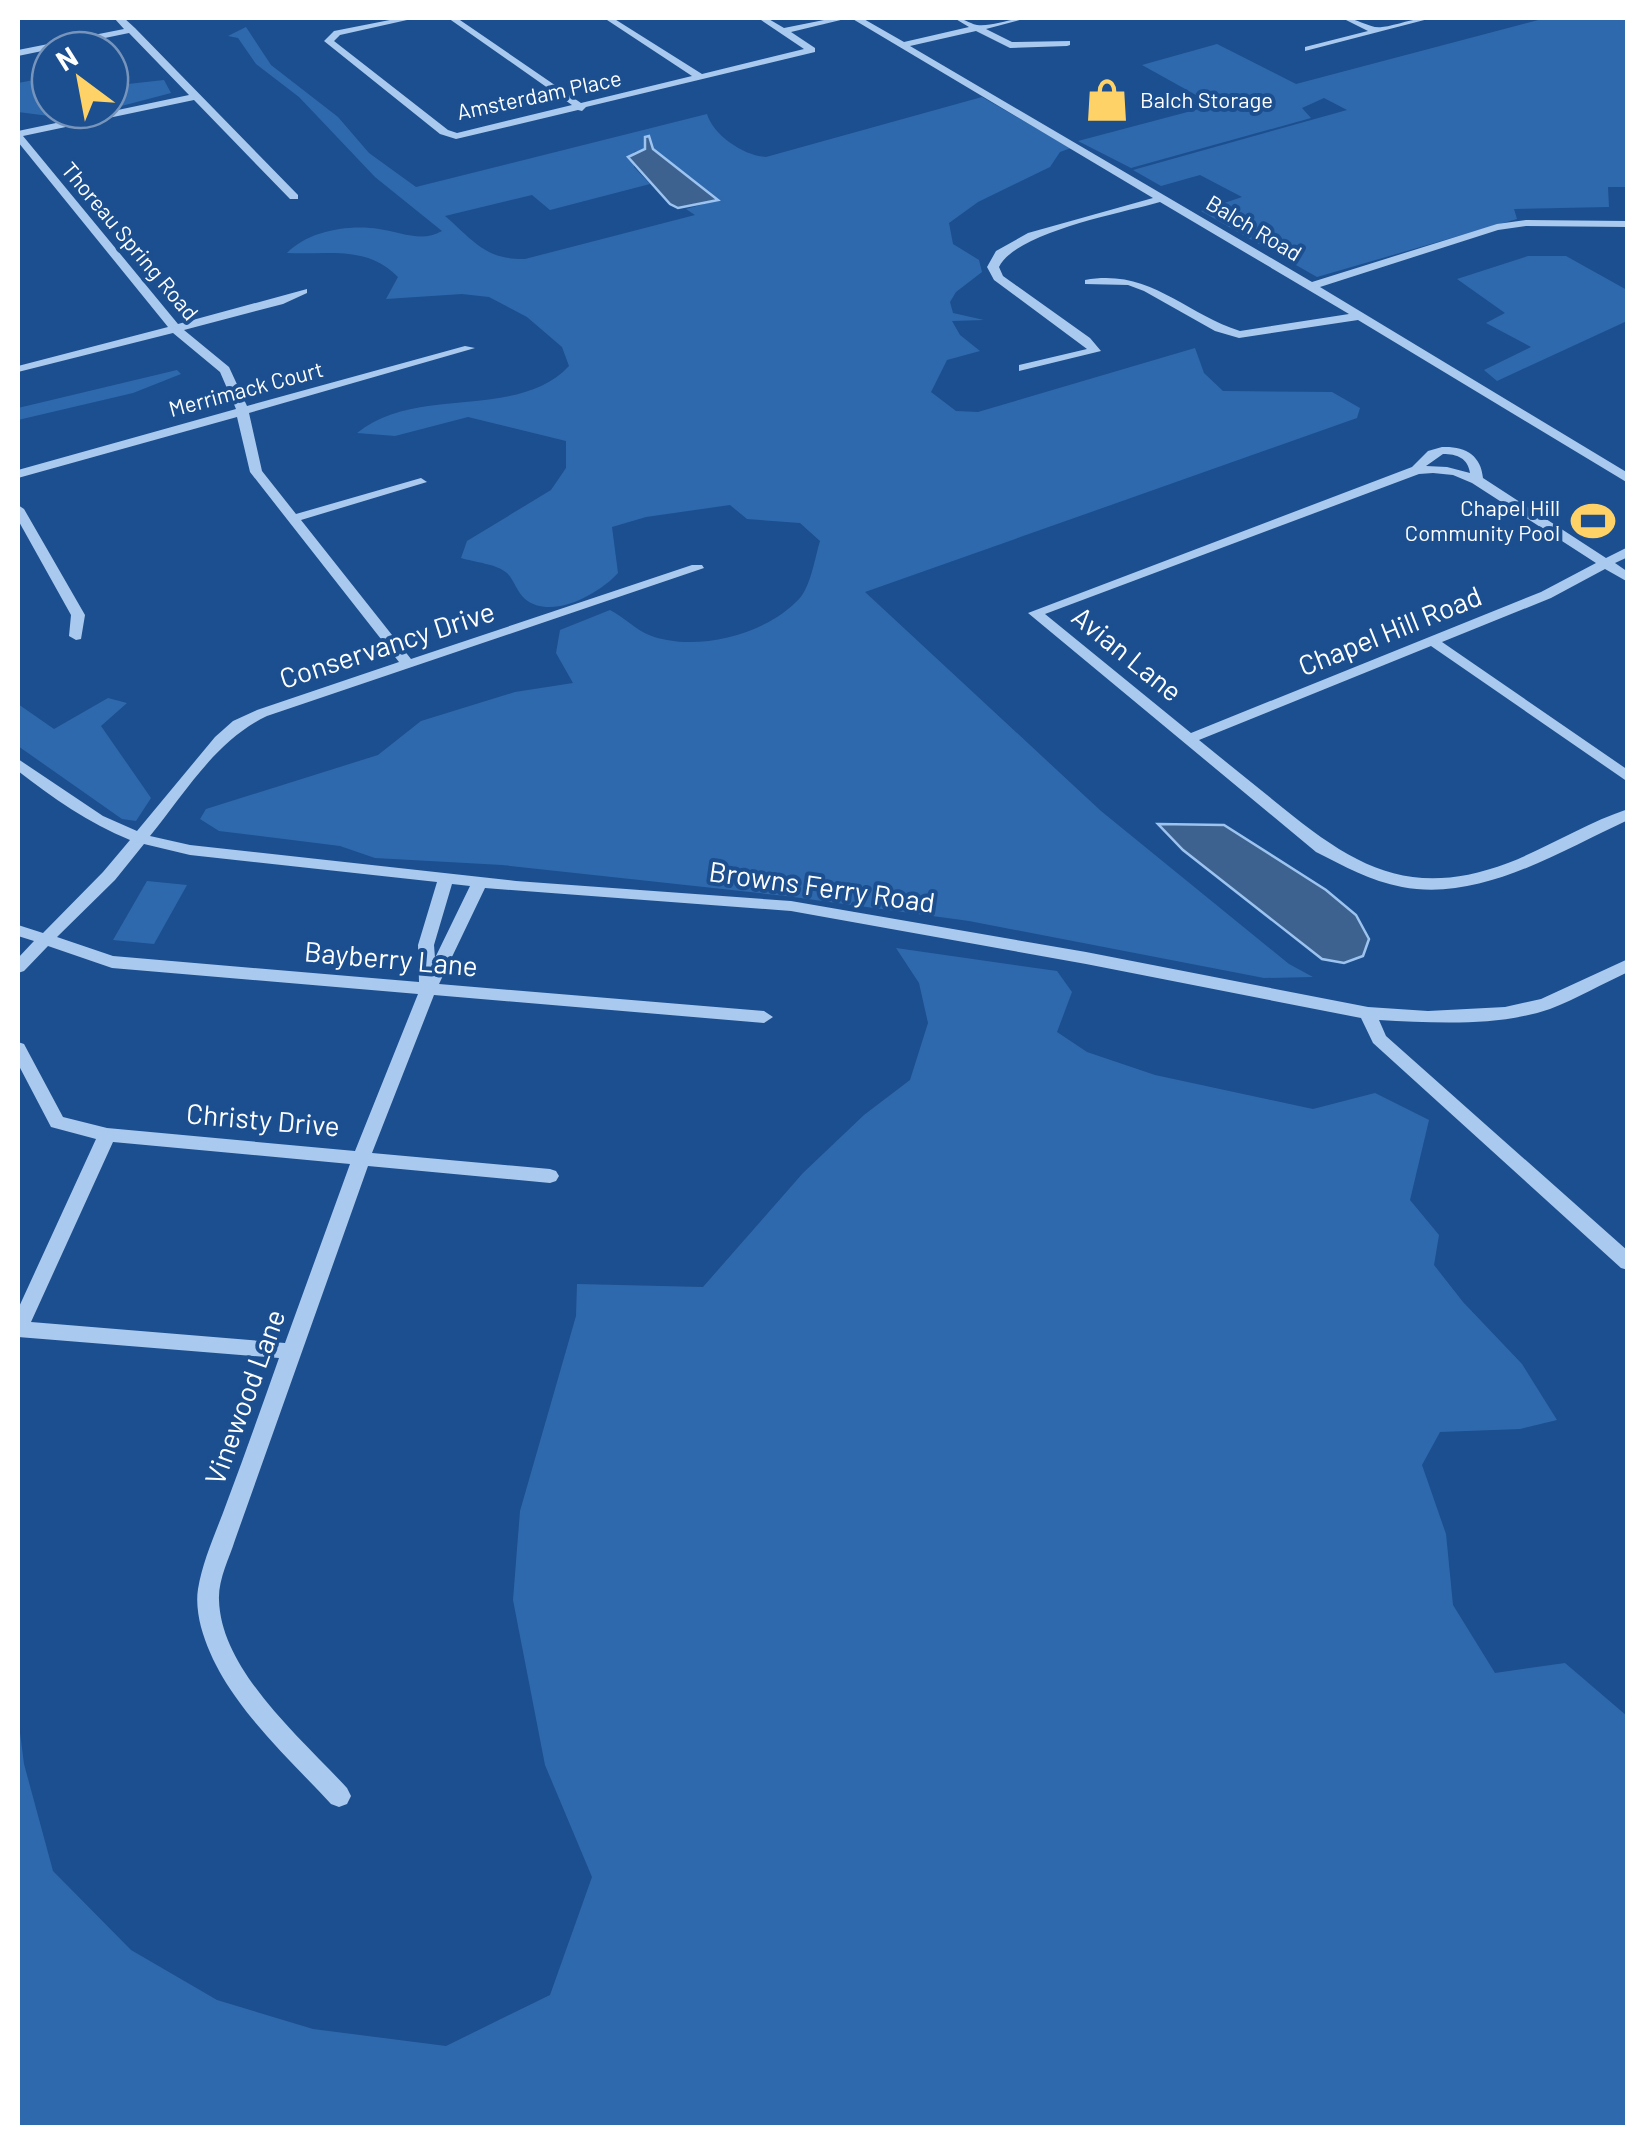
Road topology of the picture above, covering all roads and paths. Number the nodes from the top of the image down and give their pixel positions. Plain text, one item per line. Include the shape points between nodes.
1 (120, 18) edge
2 (412, 18) edge
3 (452, 18) edge
4 (608, 18) edge
5 (762, 18) edge
6 (844, 18) edge
7 (856, 18) edge
8 (958, 18) edge
9 (1022, 18) edge
10 (1347, 18) edge
11 (1427, 18) edge
12 (978, 28) junction
13 (132, 30) junction
14 (786, 31) junction
15 (1376, 31) junction
16 (1066, 43) dead end
17 (907, 44) junction
18 (1308, 49) dead end
19 (18, 53) edge
20 (702, 78) junction
21 (194, 97) junction
22 (582, 108) junction
23 (18, 135) edge
24 (294, 197) dead end
25 (1164, 198) junction
26 (1628, 224) edge
27 (1089, 282) dead end
28 (1312, 286) junction
29 (303, 290) dead end
30 (1360, 316) junction
31 (175, 328) junction
32 (469, 348) dead end
33 (1023, 368) dead end
34 (18, 369) edge
35 (242, 410) junction
36 (18, 470) edge
37 (1628, 478) edge
38 (420, 482) dead end
39 (18, 509) edge
40 (294, 518) junction
41 (1628, 551) edge
42 (1628, 563) edge
43 (1607, 566) junction
44 (697, 568) dead end
45 (1628, 578) edge
46 (76, 636) dead end
47 (1432, 641) junction
48 (408, 664) junction
49 (1191, 738) junction
50 (18, 764) edge
51 (1628, 777) edge
52 (1628, 814) edge
53 (139, 840) junction
54 (446, 879) junction
55 (479, 882) junction
56 (18, 930) edge
57 (46, 939) junction
58 (1628, 965) edge
59 (18, 966) edge
60 (427, 990) junction
61 (1368, 1013) junction
62 (764, 1017) dead end
63 (18, 1048) edge
64 (107, 1135) junction
65 (362, 1156) junction
66 (550, 1176) dead end
67 (1628, 1263) edge
68 (18, 1329) edge
69 (290, 1352) junction
70 (339, 1796) dead end

1 - 13 street
2 - 22 street, Amsterdam Place via 337,33 329,41 448,134 472,135
3 - 22 street
4 - 20 street
5 - 14 street
6 - 14 street
7 - 17 street, Balch Road
8 - 12 street
9 - 12 street
10 - 15 street
11 - 15 street
12 - 16 street via 1010,45
12 - 17 street
13 - 19 street
13 - 21 street
14 - 20 street, Amsterdam Place via 812,50
15 - 18 street
17 - 25 street, Balch Road
20 - 22 street, Amsterdam Place
21 - 23 street
21 - 24 street
23 - 31 street, Thoreau Spring Road
25 - 28 street, Balch Road
25 - 33 street via 1032,235 1000,253 993,267 998,278 1095,351
26 - 28 street via 1497,227
27 - 30 street via 1112,276 1142,285 1239,335
28 - 30 street, Balch Road
29 - 31 street
30 - 37 street, Balch Road
31 - 34 street
31 - 35 street, Thoreau Spring Road via 225,370
32 - 35 street, Merrimack Court
35 - 36 street, Merrimack Court
35 - 40 street, Thoreau Spring Road via 253,466
38 - 40 street
39 - 46 street via 78,615
40 - 48 street, Thoreau Spring Road
41 - 43 street, Chapel Hill Road
42 - 43 street, Chapel Hill Road
43 - 45 street, Avian Lane
43 - 47 street, Chapel Hill Road
43 - 49 street, Avian Lane via 1477,480 1448,470 1416,470 1035,613
44 - 48 street, Conservancy Drive
47 - 49 street, Chapel Hill Road
47 - 51 street
48 - 53 street, Conservancy Drive via 238,724
49 - 52 street, Avian Lane via 1322,848 1390,882 1462,884
50 - 53 street, Browns Ferry Road via 84,813
53 - 54 street, Browns Ferry Road
53 - 57 street
54 - 55 street, Browns Ferry Road
54 - 60 street, Vinewood Lane via 426,945
55 - 60 street, Vinewood Lane
55 - 61 street, Browns Ferry Road via 791,906
56 - 57 street, Bayberry Lane
57 - 59 street
57 - 60 street, Bayberry Lane via 112,962
58 - 61 street, Browns Ferry Road via 1546,1004 1505,1014
60 - 62 street, Bayberry Lane
60 - 65 street, Vinewood Lane
61 - 67 street via 1379,1040
63 - 64 street, Christy Drive via 56,1122
64 - 65 street, Christy Drive
64 - 68 street
65 - 66 street, Christy Drive
65 - 69 street, Vinewood Lane
68 - 69 street
69 - 70 street, Vinewood Lane via 208,1599 218,1648 248,1693

